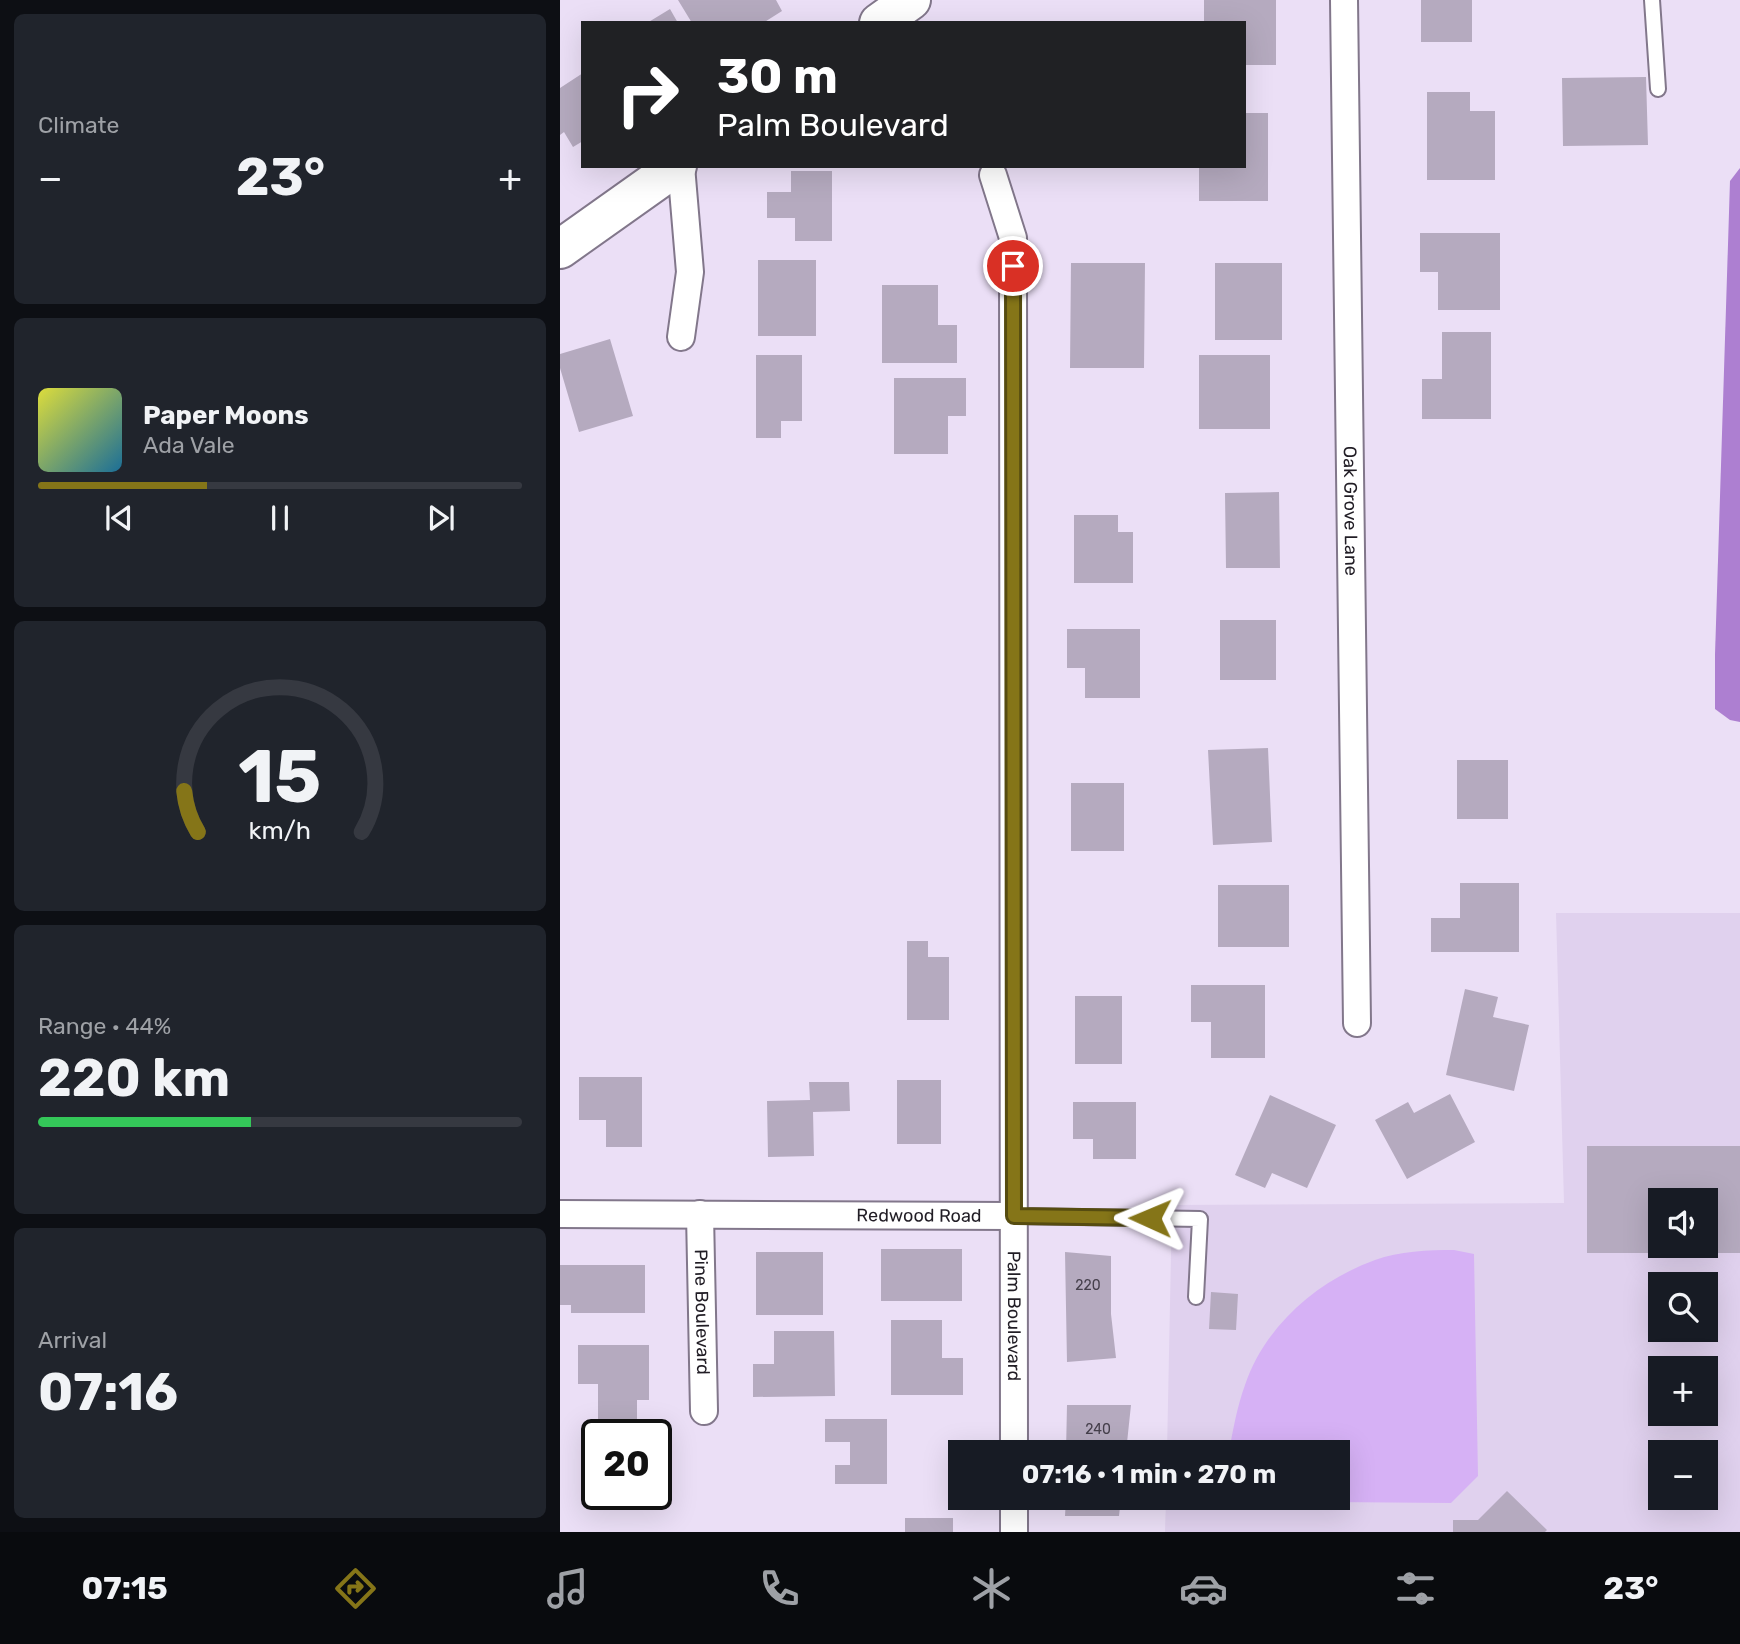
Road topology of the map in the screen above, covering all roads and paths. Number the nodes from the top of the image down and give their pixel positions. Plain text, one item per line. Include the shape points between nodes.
1 (911, 0) edge
2 (1344, 0) edge
3 (1652, 0) edge
4 (882, 21) edge
5 (1658, 89) dead end
6 (676, 168) edge
7 (679, 168) edge
8 (993, 175) dead end
9 (560, 249) edge
10 (681, 337) dead end
11 (1357, 1023) dead end
12 (560, 1214) edge
13 (700, 1214) junction
14 (1014, 1216) junction
15 (1196, 1297) dead end
16 (704, 1411) dead end
17 (1014, 1440) edge
18 (1014, 1510) edge
19 (1014, 1532) edge

1 - 4 street
2 - 11 street, Oak Grove Lane
3 - 5 lane
6 - 9 street
7 - 10 street via 690,272
8 - 14 street, Palm Boulevard via 1013,238
12 - 13 street, Redwood Road
13 - 14 street, Redwood Road
13 - 16 street, Pine Boulevard
14 - 15 lane, Redwood Road via 1200,1219
14 - 17 street, Palm Boulevard
18 - 19 street

